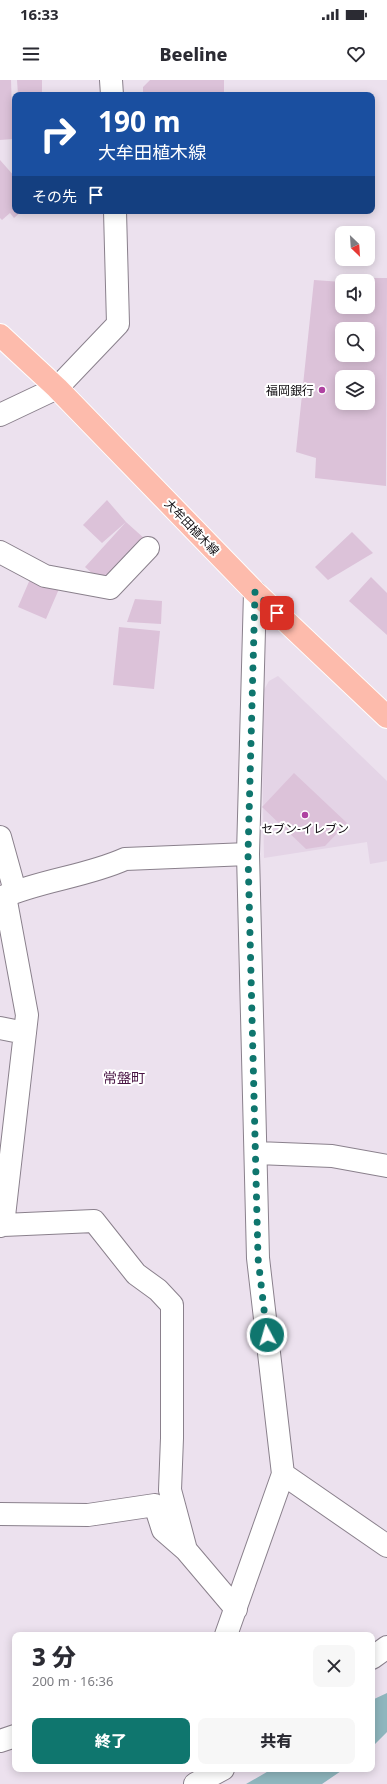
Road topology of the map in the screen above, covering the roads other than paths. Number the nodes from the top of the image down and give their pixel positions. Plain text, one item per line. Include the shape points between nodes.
1 (111, 80) edge
2 (112, 92) edge
3 (115, 214) edge
4 (0, 335) edge
5 (57, 388) junction
6 (0, 415) edge
7 (148, 548) dead end
8 (0, 552) edge
9 (255, 592) junction
10 (387, 717) edge
11 (0, 837) edge
12 (248, 854) junction
13 (7, 895) edge
14 (0, 1028) edge
15 (26, 1033) junction
16 (257, 1153) junction
17 (387, 1166) edge
18 (1, 1226) edge
19 (283, 1474) junction
20 (0, 1514) edge
21 (387, 1546) edge
22 (186, 1550) junction
23 (236, 1608) junction
24 (227, 1632) edge
25 (387, 1647) edge
26 (375, 1656) edge
27 (12, 1737) edge
28 (0, 1741) edge

1 - 2 street
3 - 5 street via 118,324
4 - 5 main road, 大牟田植木線
5 - 6 street
5 - 9 main road, 大牟田植木線
7 - 8 street via 110,588 45,576
9 - 10 main road, 大牟田植木線
9 - 12 street
11 - 13 street
12 - 13 street via 125,859
12 - 16 street
13 - 15 street via 27,1015
14 - 15 street
15 - 18 street
16 - 17 street via 332,1156
16 - 19 street via 258,1258
18 - 22 street via 94,1221 136,1274 158,1290 172,1305 170,1490
19 - 21 street
19 - 23 street
20 - 22 street via 88,1515 155,1505 163,1530
22 - 23 street
23 - 24 street
25 - 26 street
27 - 28 street

